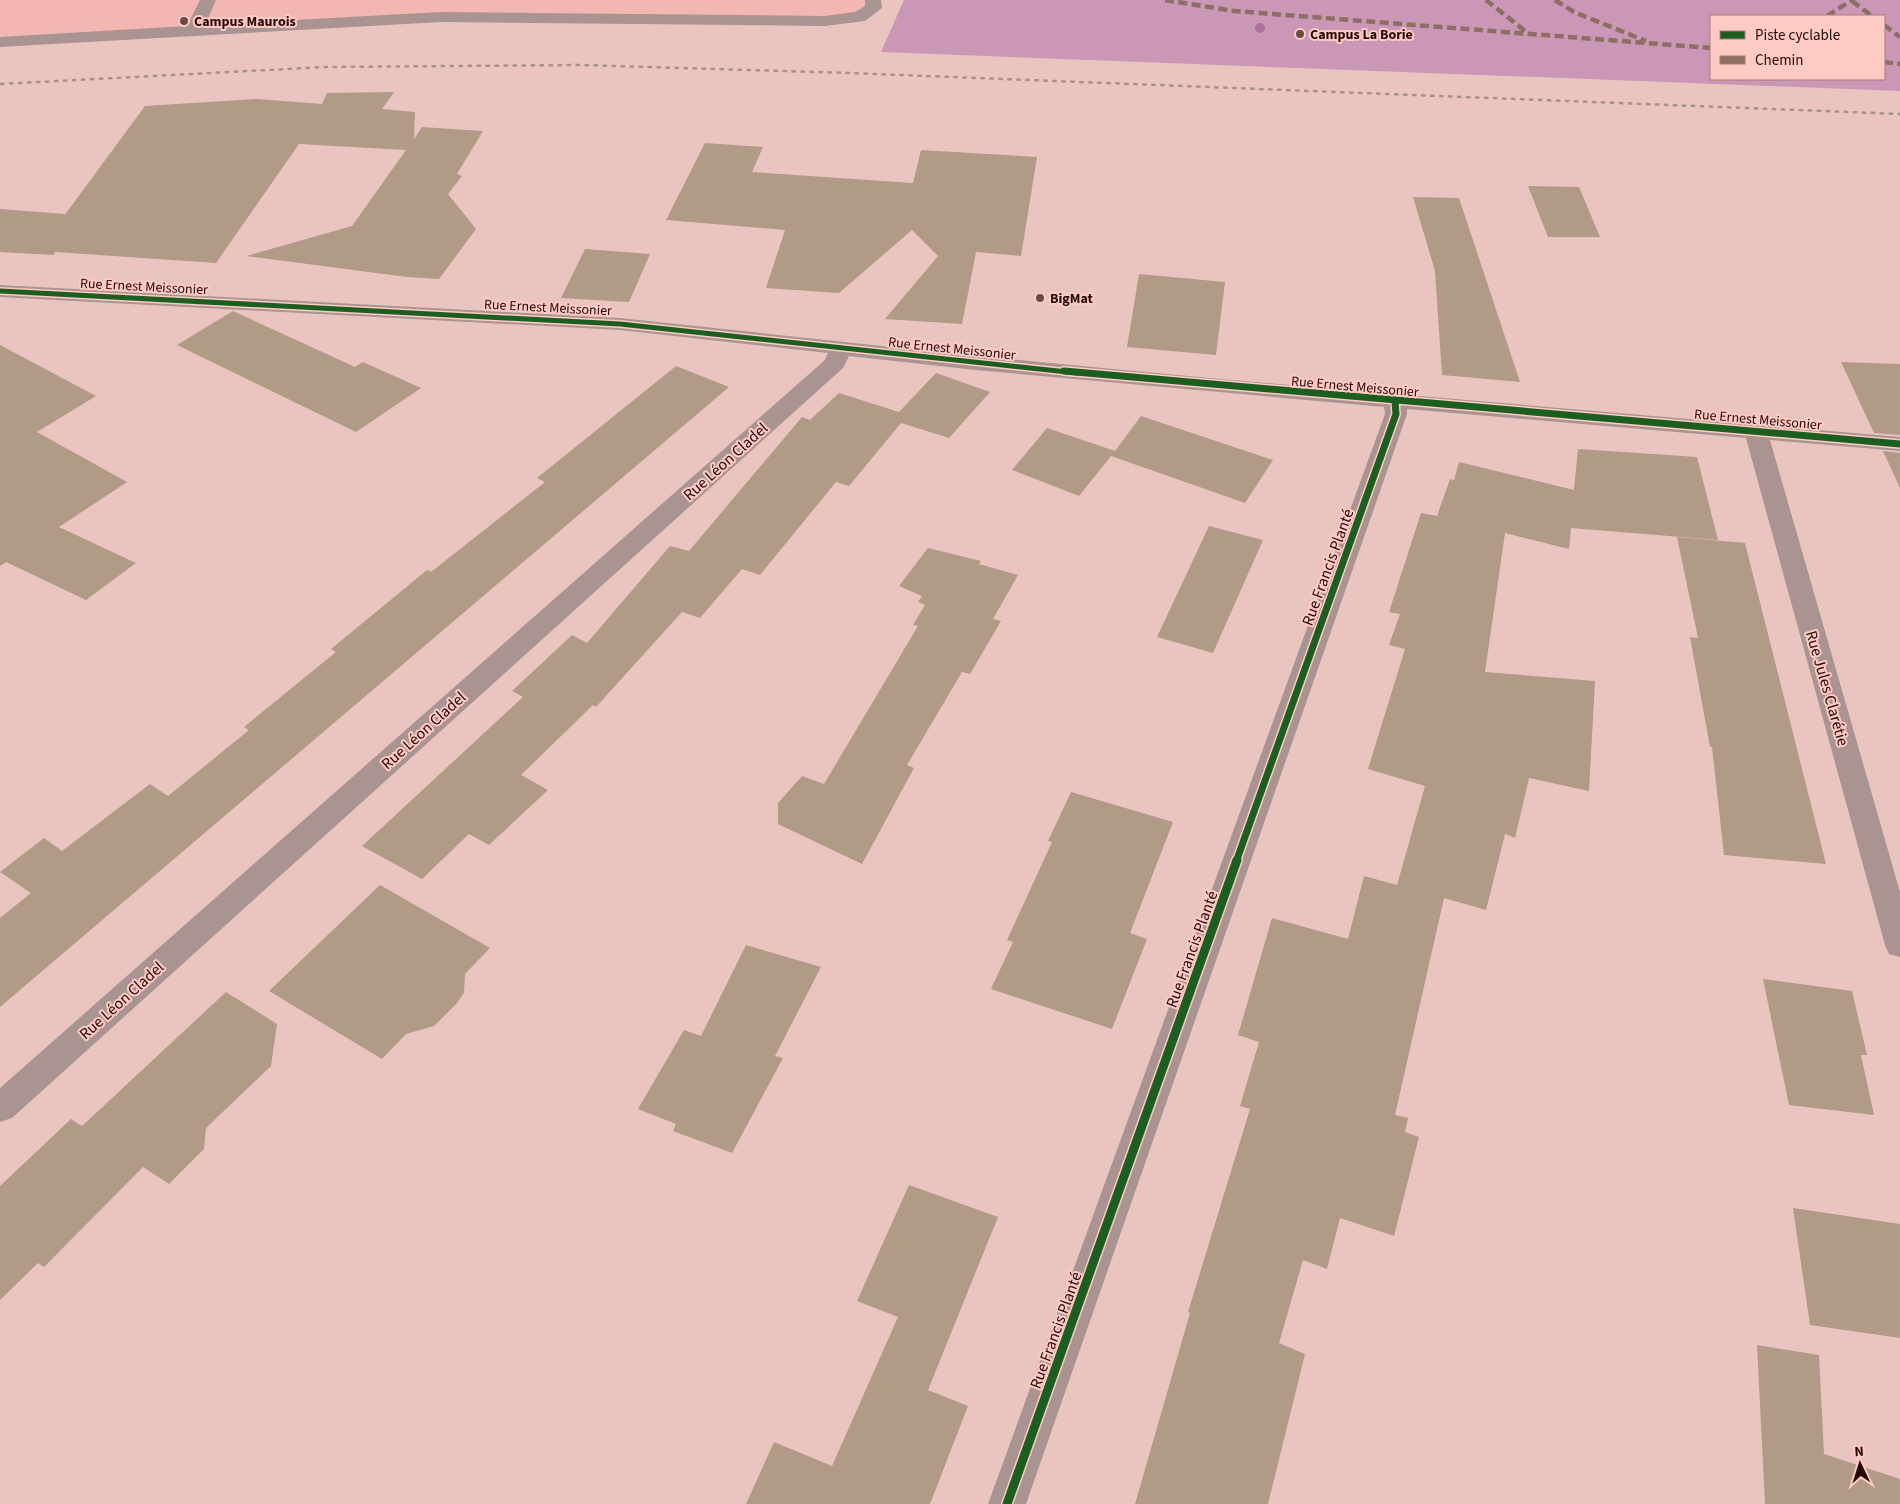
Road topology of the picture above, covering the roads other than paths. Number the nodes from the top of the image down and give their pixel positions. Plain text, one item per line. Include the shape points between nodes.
1 (208, 0) edge
2 (873, 0) edge
3 (194, 30) junction
4 (0, 42) edge
5 (0, 291) edge
6 (840, 349) junction
7 (1395, 402) junction
8 (1756, 432) junction
9 (1900, 444) edge
10 (1900, 945) edge
11 (0, 1108) edge
12 (1007, 1504) edge

1 - 3 street
2 - 3 street via 874,8 860,17 825,21 441,17
3 - 4 street
5 - 6 street, Rue Ernest Meissonier via 620,324
6 - 7 street, Rue Ernest Meissonier
6 - 11 street, Rue Léon Cladel via 834,363
7 - 8 street, Rue Ernest Meissonier
7 - 12 street, Rue Francis Planté via 1396,414
8 - 9 street, Rue Ernest Meissonier
8 - 10 street, Rue Jules Clarétie

